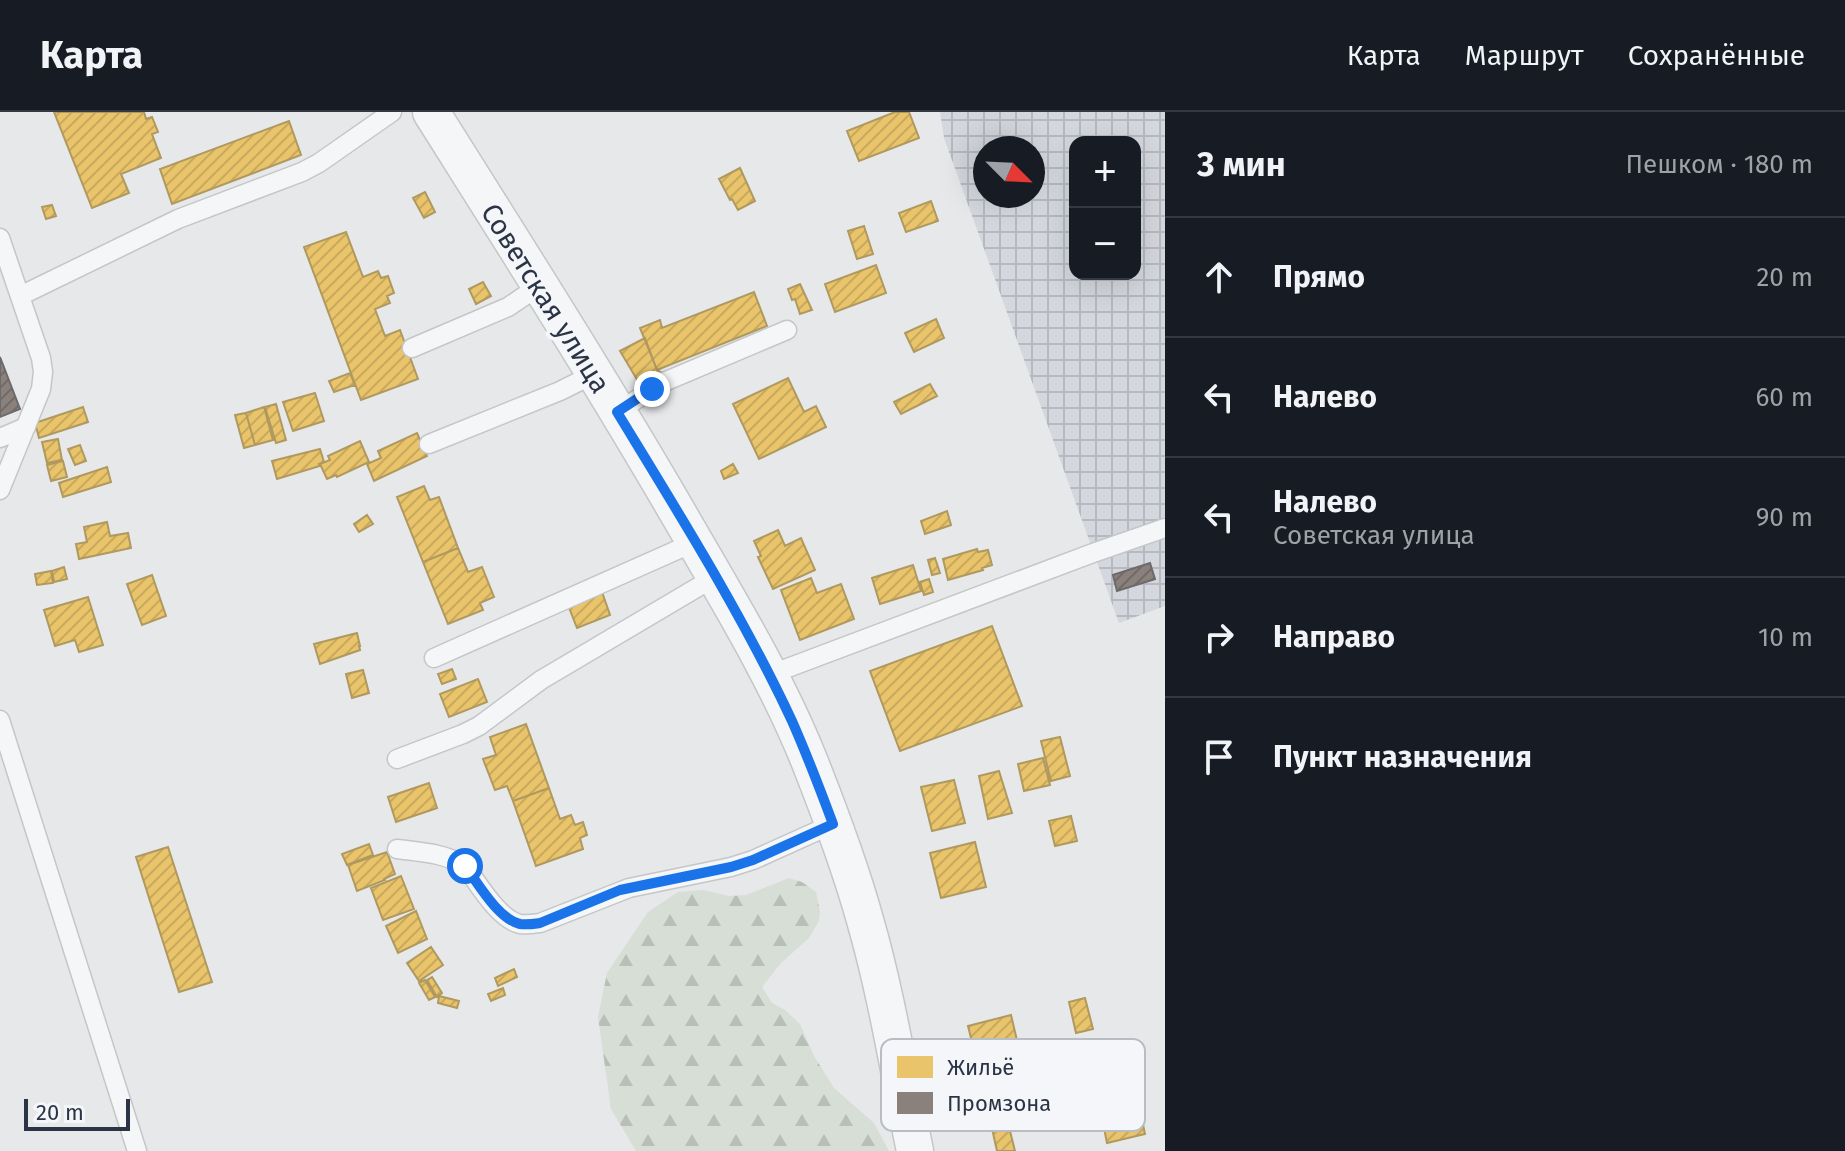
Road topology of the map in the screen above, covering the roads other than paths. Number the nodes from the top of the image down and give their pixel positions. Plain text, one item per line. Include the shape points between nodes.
1 (392, 112) edge
2 (431, 112) edge
3 (0, 238) edge
4 (539, 286) junction
5 (20, 296) junction
6 (787, 330) dead end
7 (412, 348) dead end
8 (594, 374) junction
9 (617, 412) junction
10 (26, 427) junction
11 (0, 438) edge
12 (429, 444) dead end
13 (0, 490) edge
14 (1165, 528) edge
15 (695, 542) junction
16 (715, 577) junction
17 (434, 658) dead end
18 (769, 675) junction
19 (0, 720) edge
20 (397, 759) dead end
21 (833, 824) junction
22 (397, 849) dead end
23 (892, 1039) edge
24 (911, 1131) edge
25 (137, 1151) edge
26 (915, 1151) edge

1 - 5 lane via 302,172 178,219
2 - 4 street, Советская улица
3 - 5 lane
4 - 7 lane via 508,307
4 - 8 street, Советская улица
5 - 10 lane via 43,372
6 - 9 lane via 664,382
8 - 9 street, Советская улица
8 - 12 lane
9 - 15 street, Советская улица
10 - 11 lane
10 - 13 lane
14 - 18 lane
15 - 16 street, Советская улица
15 - 17 lane
16 - 18 street, Советская улица
16 - 20 lane via 541,680 479,726
18 - 21 street, Советская улица
19 - 25 lane
21 - 22 lane via 742,863 629,888 530,925 502,914 458,861
21 - 23 street, Советская улица via 866,922
24 - 26 street, Советская улица

